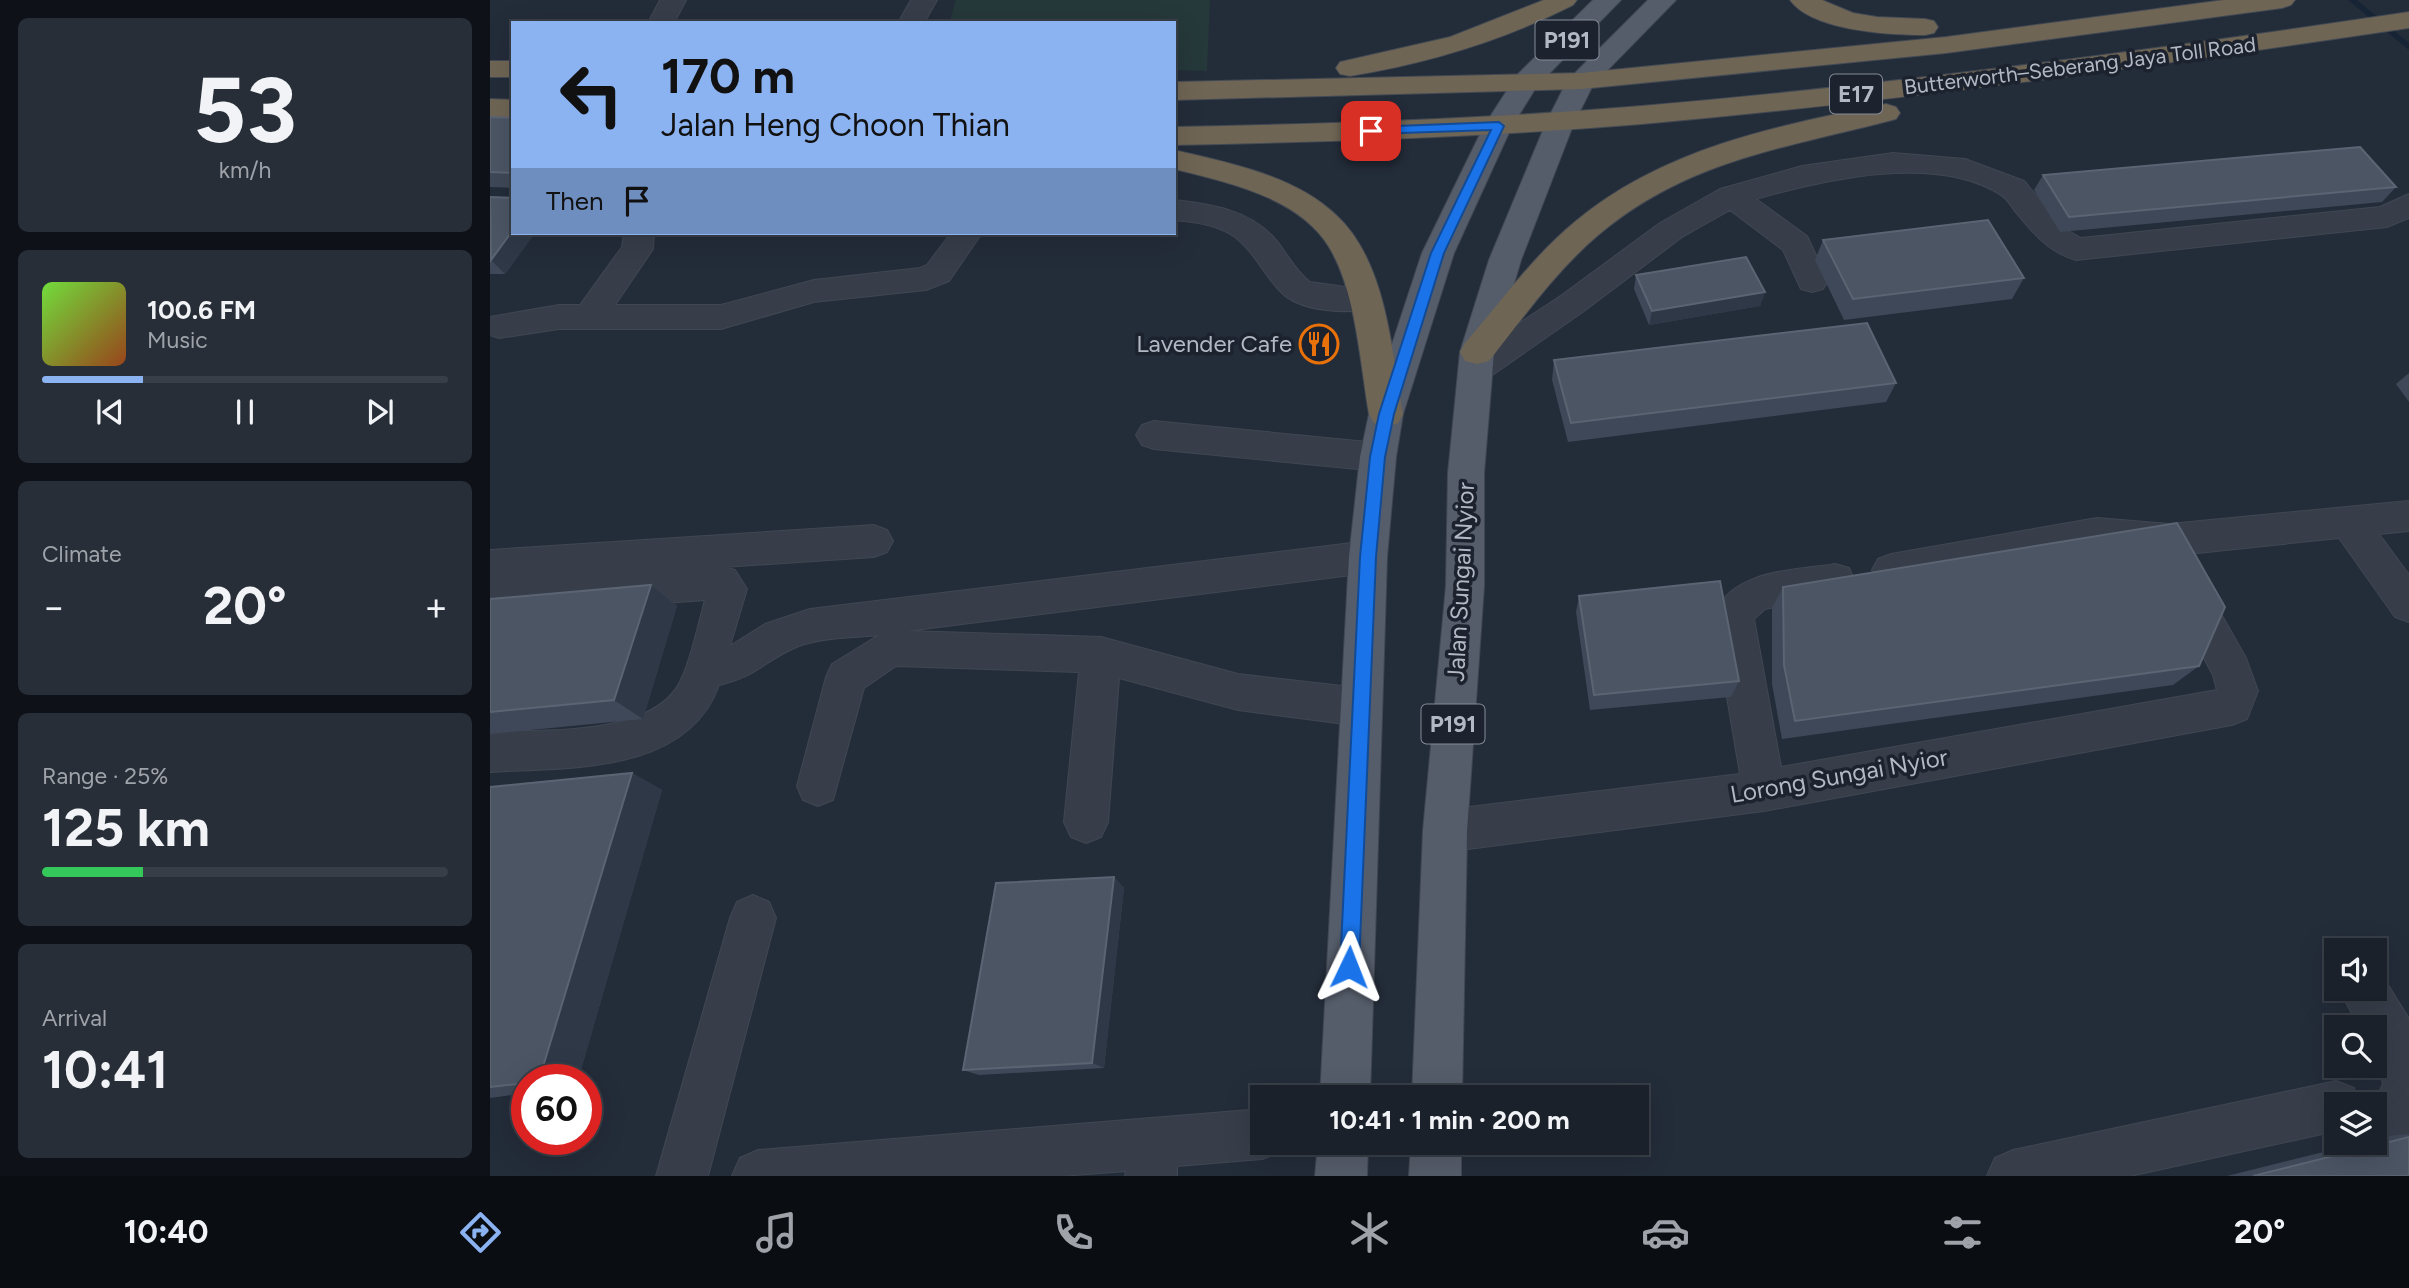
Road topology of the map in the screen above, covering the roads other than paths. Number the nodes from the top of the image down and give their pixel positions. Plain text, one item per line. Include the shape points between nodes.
1 (673, 0) edge
2 (924, 0) edge
3 (1564, 0) edge
4 (1608, 0) edge
5 (1663, 0) edge
6 (1803, 0) edge
7 (2281, 0) edge
8 (2409, 20) edge
9 (662, 21) edge
10 (912, 21) edge
11 (2125, 22) junction
12 (2152, 59) junction
13 (490, 69) edge
14 (511, 69) edge
15 (1527, 81) junction
16 (1581, 81) junction
17 (1176, 90) edge
18 (1176, 90) edge
19 (490, 108) edge
20 (511, 109) edge
21 (1560, 123) junction
22 (1499, 126) junction
23 (1176, 136) edge
24 (1176, 160) edge
25 (1731, 196) junction
26 (2409, 204) edge
27 (1176, 210) edge
28 (639, 235) edge
29 (966, 235) edge
30 (1812, 281) dead end
31 (1363, 299) junction
32 (589, 317) junction
33 (493, 328) edge
34 (1476, 360) junction
35 (1387, 414) junction
36 (1154, 435) dead end
37 (1378, 457) junction
38 (2409, 516) edge
39 (2348, 521) junction
40 (2169, 540) junction
41 (874, 541) dead end
42 (1368, 557) junction
43 (490, 566) edge
44 (490, 599) edge
45 (2409, 605) edge
46 (1101, 655) junction
47 (703, 671) junction
48 (1360, 707) junction
49 (490, 752) edge
50 (818, 786) dead end
51 (1764, 791) junction
52 (1086, 822) dead end
53 (1445, 831) junction
54 (753, 918) dead end
55 (2370, 1001) edge
56 (1345, 1085) edge
57 (1437, 1085) edge
58 (2324, 1109) edge
59 (2393, 1126) edge
60 (1250, 1137) edge
61 (1342, 1155) edge
62 (1436, 1155) edge
63 (1152, 1160) edge
64 (682, 1176) edge
65 (758, 1176) edge
66 (1341, 1176) edge
67 (1435, 1176) edge
68 (2013, 1176) edge

1 - 9 street
2 - 10 street
3 - 17 highway via 1507,27 1389,62
4 - 15 main road, P191
5 - 16 main road, P191
6 - 11 highway via 1854,22 1890,27
7 - 11 highway, Butterworth–Seberang Jaya Toll Road / E17
8 - 12 highway, Butterworth–Seberang Jaya Toll Road / E17
11 - 16 highway, Butterworth–Seberang Jaya Toll Road / E17 via 1946,45
12 - 21 highway, Butterworth–Seberang Jaya Toll Road / E17
12 - 34 highway via 1760,139 1692,161 1628,195 1584,230
13 - 14 highway
15 - 16 highway, Butterworth–Seberang Jaya Toll Road / E17
15 - 18 highway, E17
15 - 22 main road, P191
16 - 21 main road, P191
19 - 20 highway
21 - 22 highway, Butterworth–Seberang Jaya Toll Road / E17
21 - 34 main road, Jalan Sungai Nyior / P191 via 1505,260
22 - 23 highway, E17
22 - 35 main road, P191 via 1438,253
24 - 31 highway via 1248,178 1310,212 1340,238
25 - 26 street via 1848,167 1905,163 1965,169 2013,188 2052,235 2076,249 2387,217
25 - 30 street via 1809,243
25 - 34 street via 1671,230 1573,303
27 - 31 street via 1208,213 1259,237 1297,289 1313,296
28 - 32 street via 637,249
29 - 32 street via 938,273 926,279 814,291 720,317
31 - 35 highway
32 - 33 street
34 - 53 main road, Jalan Sungai Nyior / P191 via 1466,473 1465,586
35 - 37 main road, P191
36 - 37 street
37 - 42 main road, P191
38 - 39 street
39 - 40 street
39 - 45 street
40 - 51 street via 2097,534 1754,594 1733,614
40 - 51 street, Lorong Sungai Nyior via 2168,558 2232,671 2238,691 2232,706
41 - 43 street
42 - 47 street via 810,626 779,636 738,663
42 - 48 main road, P191
44 - 47 street via 720,582 728,589
46 - 48 street via 1238,692
46 - 50 street via 890,648 846,677
46 - 52 street
47 - 49 street via 692,700 665,726 627,741
48 - 56 main road, P191
51 - 53 street, Lorong Sungai Nyior
53 - 57 main road, Jalan Sungai Nyior / P191
54 - 64 street
55 - 59 street via 2402,1053 2408,1085
58 - 68 street
60 - 63 street
61 - 66 main road
62 - 67 main road
63 - 65 street

